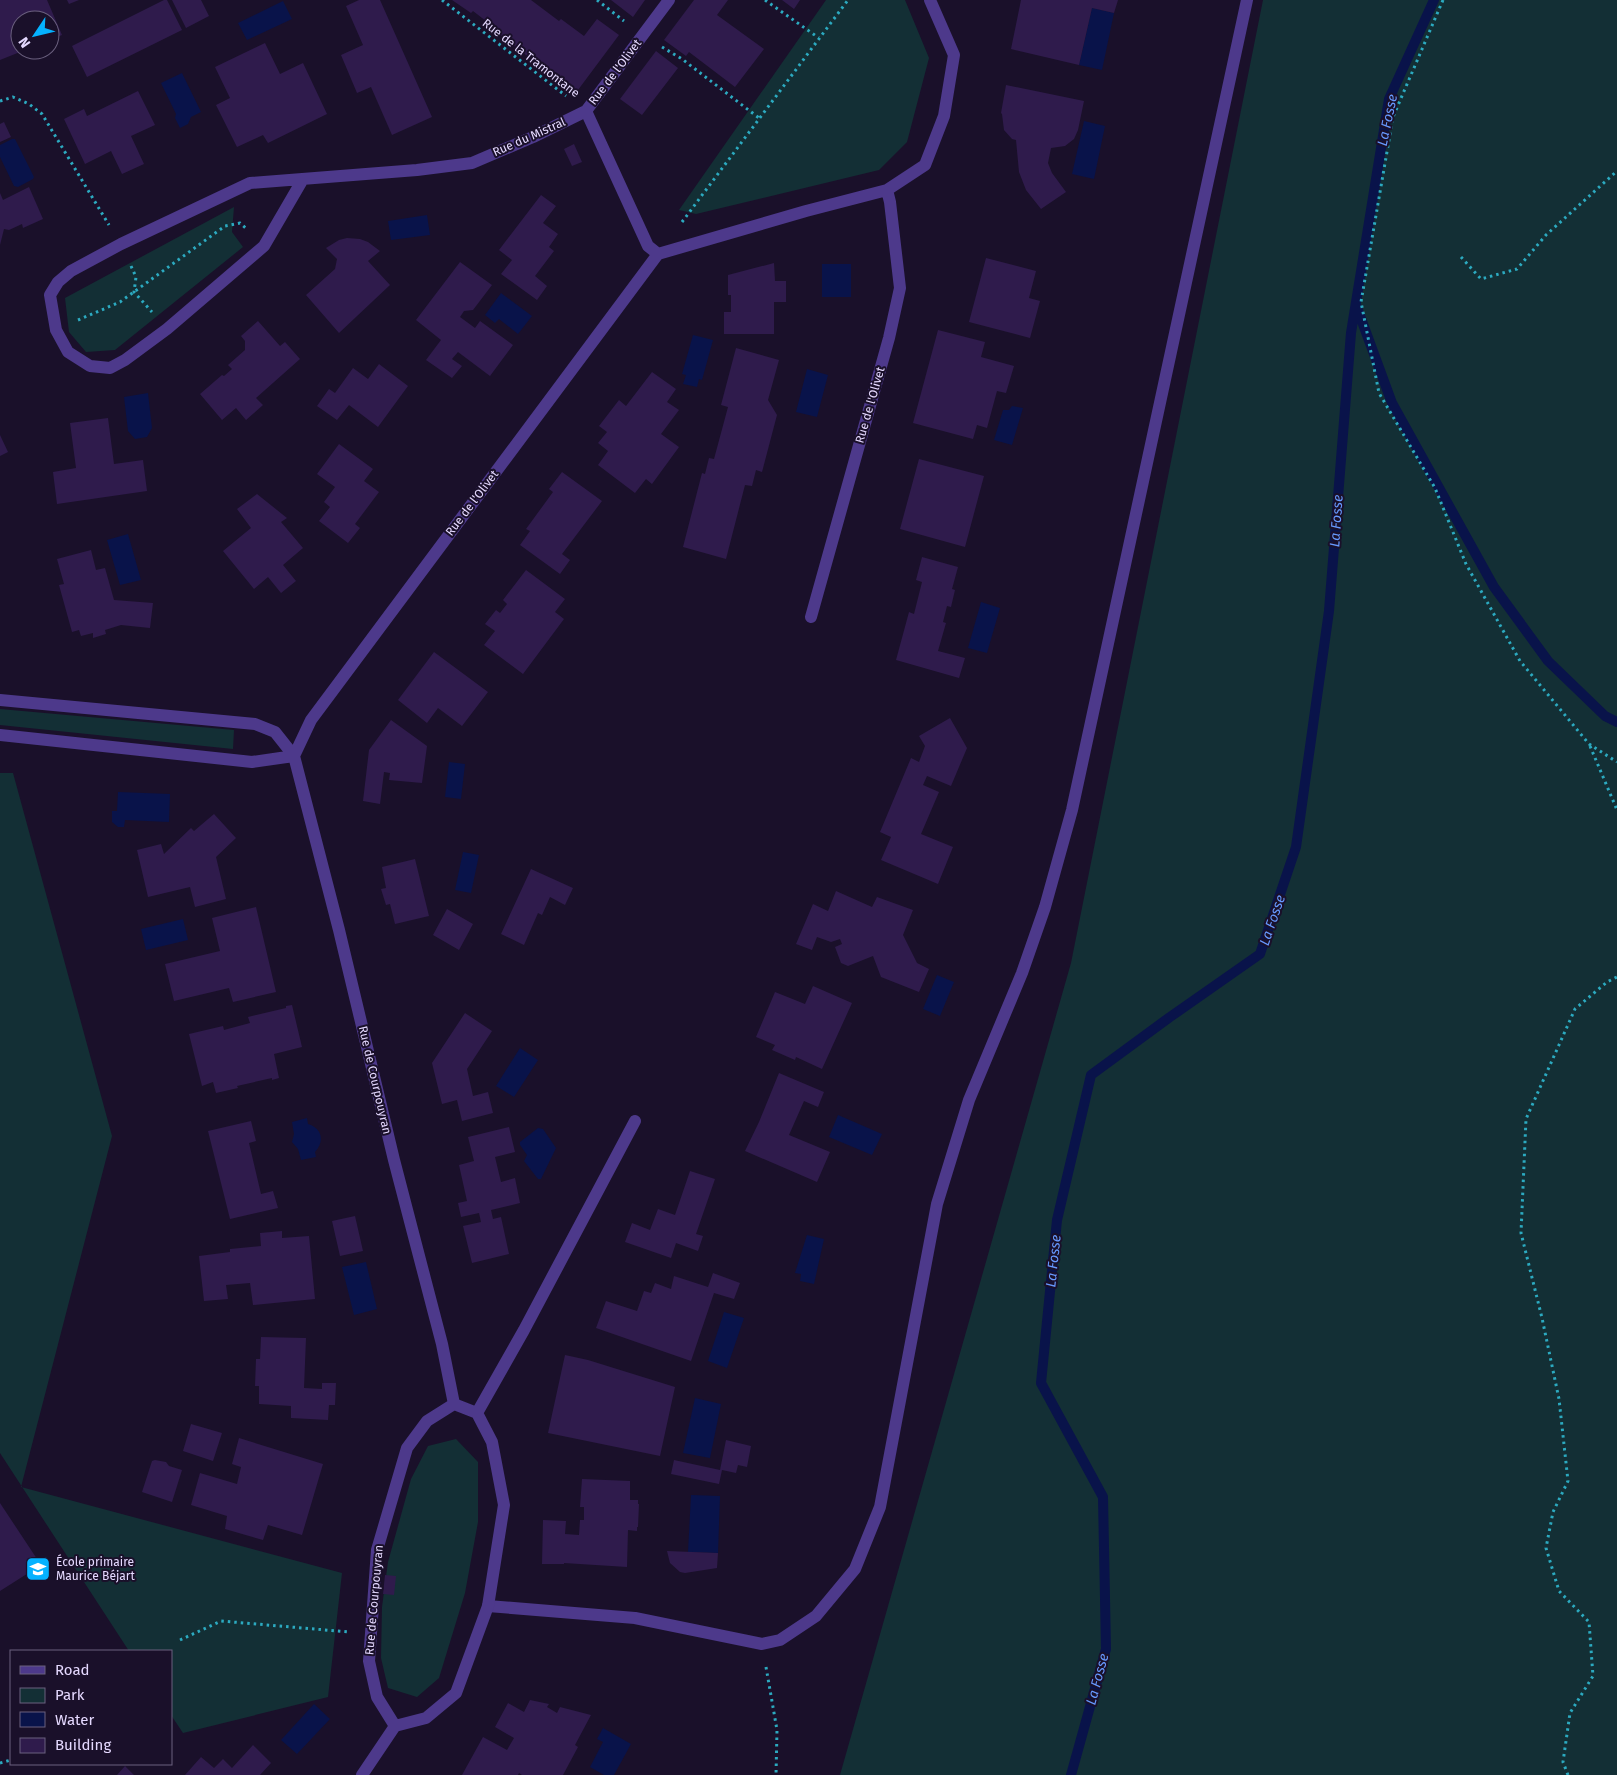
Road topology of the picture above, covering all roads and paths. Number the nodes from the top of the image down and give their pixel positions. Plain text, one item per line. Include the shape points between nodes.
1 (442, 0) edge
2 (597, 0) edge
3 (669, 0) edge
4 (765, 0) edge
5 (848, 0) edge
6 (930, 0) edge
7 (1247, 0) edge
8 (1443, 0) edge
9 (643, 35) junction
10 (819, 38) junction
11 (0, 101) edge
12 (586, 111) junction
13 (759, 118) junction
14 (1617, 172) edge
15 (303, 179) junction
16 (887, 190) junction
17 (681, 222) dead end
18 (121, 244) junction
19 (264, 246) junction
20 (658, 254) junction
21 (1461, 257) dead end
22 (134, 292) junction
23 (167, 329) junction
24 (56, 330) junction
25 (810, 616) dead end
26 (0, 700) edge
27 (0, 735) edge
28 (1589, 744) junction
29 (294, 756) junction
30 (1617, 762) edge
31 (1617, 810) edge
32 (1617, 978) edge
33 (635, 1121) dead end
34 (454, 1404) junction
35 (477, 1414) junction
36 (488, 1606) junction
37 (371, 1634) junction
38 (180, 1640) dead end
39 (762, 1644) junction
40 (395, 1726) junction
41 (362, 1775) edge
42 (776, 1775) edge
43 (1568, 1775) edge

1 - 12 path, Rue de la Tramontane
2 - 9 path
3 - 9 street, Rue de l'Olivet
4 - 10 path
5 - 10 path
6 - 16 street via 954,55 944,116 925,165
7 - 39 street via 1072,810 1045,907 969,1100 937,1204 880,1507 855,1569 816,1616 780,1640
8 - 28 path via 1392,117 1361,302 1379,393 1435,488 1466,564 1520,661
9 - 12 street, Rue de l'Olivet
9 - 13 path via 682,59
10 - 13 path
11 - 18 path via 13,98 42,114
12 - 15 street, Rue du Mistral via 472,163
12 - 20 street, Rue de l'Olivet via 648,246
13 - 17 path
14 - 21 path via 1546,235 1517,269 1481,279
15 - 18 street, Rue du Mistral via 250,183
15 - 19 street, Rue du Mistral
16 - 20 street
16 - 25 street, Rue de l'Olivet via 900,288 889,338
18 - 22 path via 136,277
18 - 24 street, Rue du Mistral via 71,271 58,282 50,295
19 - 22 path via 240,223 225,226
19 - 23 street, Rue du Mistral
20 - 29 street, Rue de l'Olivet via 311,720
22 - 23 path
22 - 24 path via 120,302
23 - 24 street, Rue du Mistral via 110,368 90,366 68,352
26 - 29 street via 255,724 275,732
27 - 29 street via 252,762
28 - 30 path
28 - 31 path
29 - 34 street, Rue de Courpouyran via 442,1344
32 - 43 path via 1607,982 1575,1009 1526,1119 1521,1234 1559,1399 1568,1481 1553,1512 1546,1548 1559,1591 1589,1622 1593,1676 1570,1713 1563,1762
33 - 35 street
34 - 35 street
34 - 37 street, Rue de Courpouyran via 427,1421 407,1448 376,1550
35 - 36 street via 492,1442 504,1505
36 - 39 street via 635,1618
36 - 40 street via 456,1693 426,1718
37 - 38 path via 220,1621
37 - 40 street, Rue de Courpouyran via 369,1661 377,1697
39 - 42 path via 777,1730
40 - 41 street

